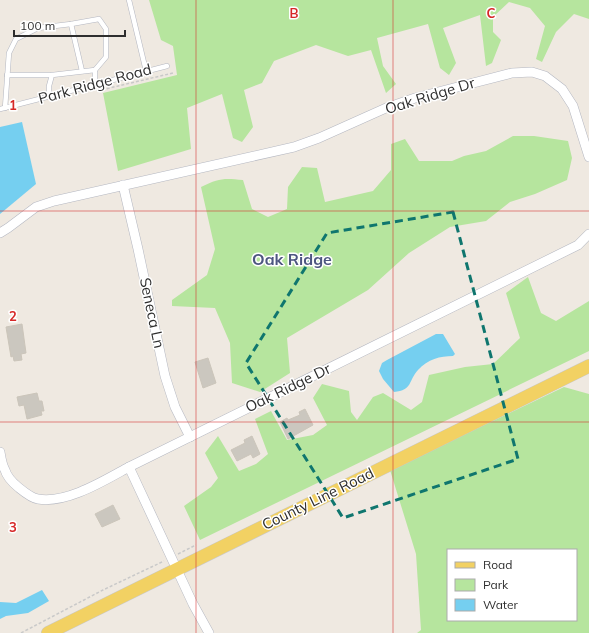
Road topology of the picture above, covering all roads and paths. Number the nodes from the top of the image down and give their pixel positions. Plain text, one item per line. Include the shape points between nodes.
1 (129, 0) edge
2 (71, 24) junction
3 (167, 66) dead end
4 (95, 70) junction
5 (82, 71) junction
6 (146, 71) junction
7 (173, 73) dead end
8 (7, 75) junction
9 (52, 75) junction
10 (95, 84) junction
11 (97, 91) dead end
12 (49, 96) junction
13 (2, 108) edge
14 (589, 157) edge
15 (123, 185) junction
16 (0, 232) edge
17 (589, 234) edge
18 (589, 366) edge
19 (190, 437) junction
20 (0, 452) edge
21 (129, 467) junction
22 (196, 545) dead end
23 (174, 563) junction
24 (21, 633) edge
25 (48, 633) edge
26 (209, 633) edge

1 - 6 lane
2 - 4 lane via 99,19 106,29 106,57
2 - 5 lane
2 - 8 lane via 38,28 16,39 9,53
3 - 6 lane, Park Ridge Road
4 - 5 lane
4 - 10 lane
5 - 9 lane
6 - 10 lane, Park Ridge Road
7 - 11 path
8 - 9 lane
8 - 13 lane
9 - 12 lane
10 - 12 lane, Park Ridge Road
12 - 13 lane, Park Ridge Road
14 - 15 street, Oak Ridge Dr via 573,106 562,88 545,76 532,72 512,73 415,98 294,147
15 - 16 street, Oak Ridge Dr via 36,207
15 - 19 street, Seneca Ln via 165,376 175,407
17 - 19 street, Oak Ridge Dr via 578,245
18 - 23 main road, County Line Road
19 - 21 street, Oak Ridge Dr
20 - 21 street, Oak Ridge Dr via 5,471 12,482 22,491 38,499 51,499 84,491
21 - 23 street
22 - 23 path
23 - 24 path via 104,590
23 - 25 main road, County Line Road
23 - 26 street

